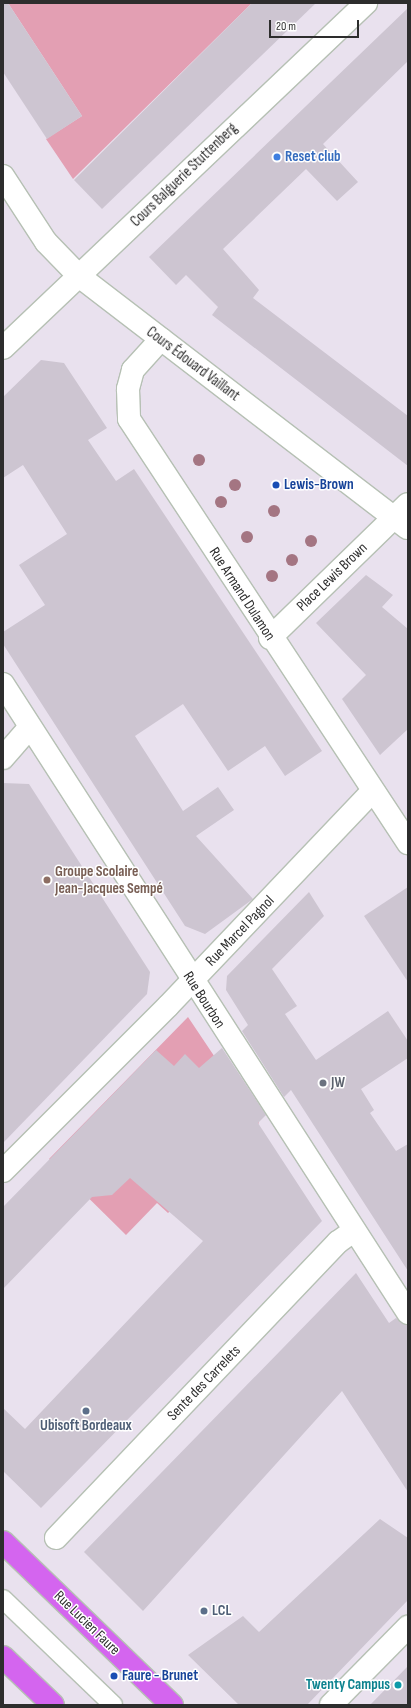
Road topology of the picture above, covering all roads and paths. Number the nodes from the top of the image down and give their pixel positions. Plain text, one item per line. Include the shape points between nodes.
1 (358, 5) edge
2 (3, 176) edge
3 (79, 276) junction
4 (161, 339) junction
5 (3, 348) edge
6 (403, 517) edge
7 (270, 638) junction
8 (3, 684) edge
9 (29, 728) junction
10 (3, 758) edge
11 (373, 791) junction
12 (408, 843) edge
13 (192, 981) junction
14 (3, 1171) edge
15 (354, 1231) junction
16 (408, 1313) edge
17 (56, 1538) dead end
18 (3, 1542) edge
19 (3, 1599) edge
20 (408, 1627) edge
21 (3, 1657) edge
22 (53, 1705) edge
23 (113, 1705) edge
24 (172, 1705) edge
25 (331, 1705) edge

1 - 3 street, Cours Balguerie Stuttenberg
2 - 3 street, Cours Édouard Vaillant via 46,242
3 - 4 street, Cours Édouard Vaillant
3 - 5 street, Cours Balguerie Stuttenberg
4 - 6 street, Cours Édouard Vaillant
4 - 7 street, Rue Armand Dulamon via 133,370 128,389 129,419
6 - 7 street, Place Lewis Brown
7 - 11 street, Rue Armand Dulamon
8 - 9 street, Rue Bourbon
9 - 10 street
9 - 13 street, Rue Bourbon
11 - 12 street, Rue Armand Dulamon
11 - 13 street, Rue Marcel Pagnol
13 - 14 street, Rue Marcel Pagnol
13 - 15 street, Rue Bourbon
15 - 16 street, Rue Bourbon
15 - 17 street, Sente des Carrelets via 338,1242
18 - 24 main road, Rue Lucien Faure
19 - 23 lane
20 - 25 street
21 - 22 main road

